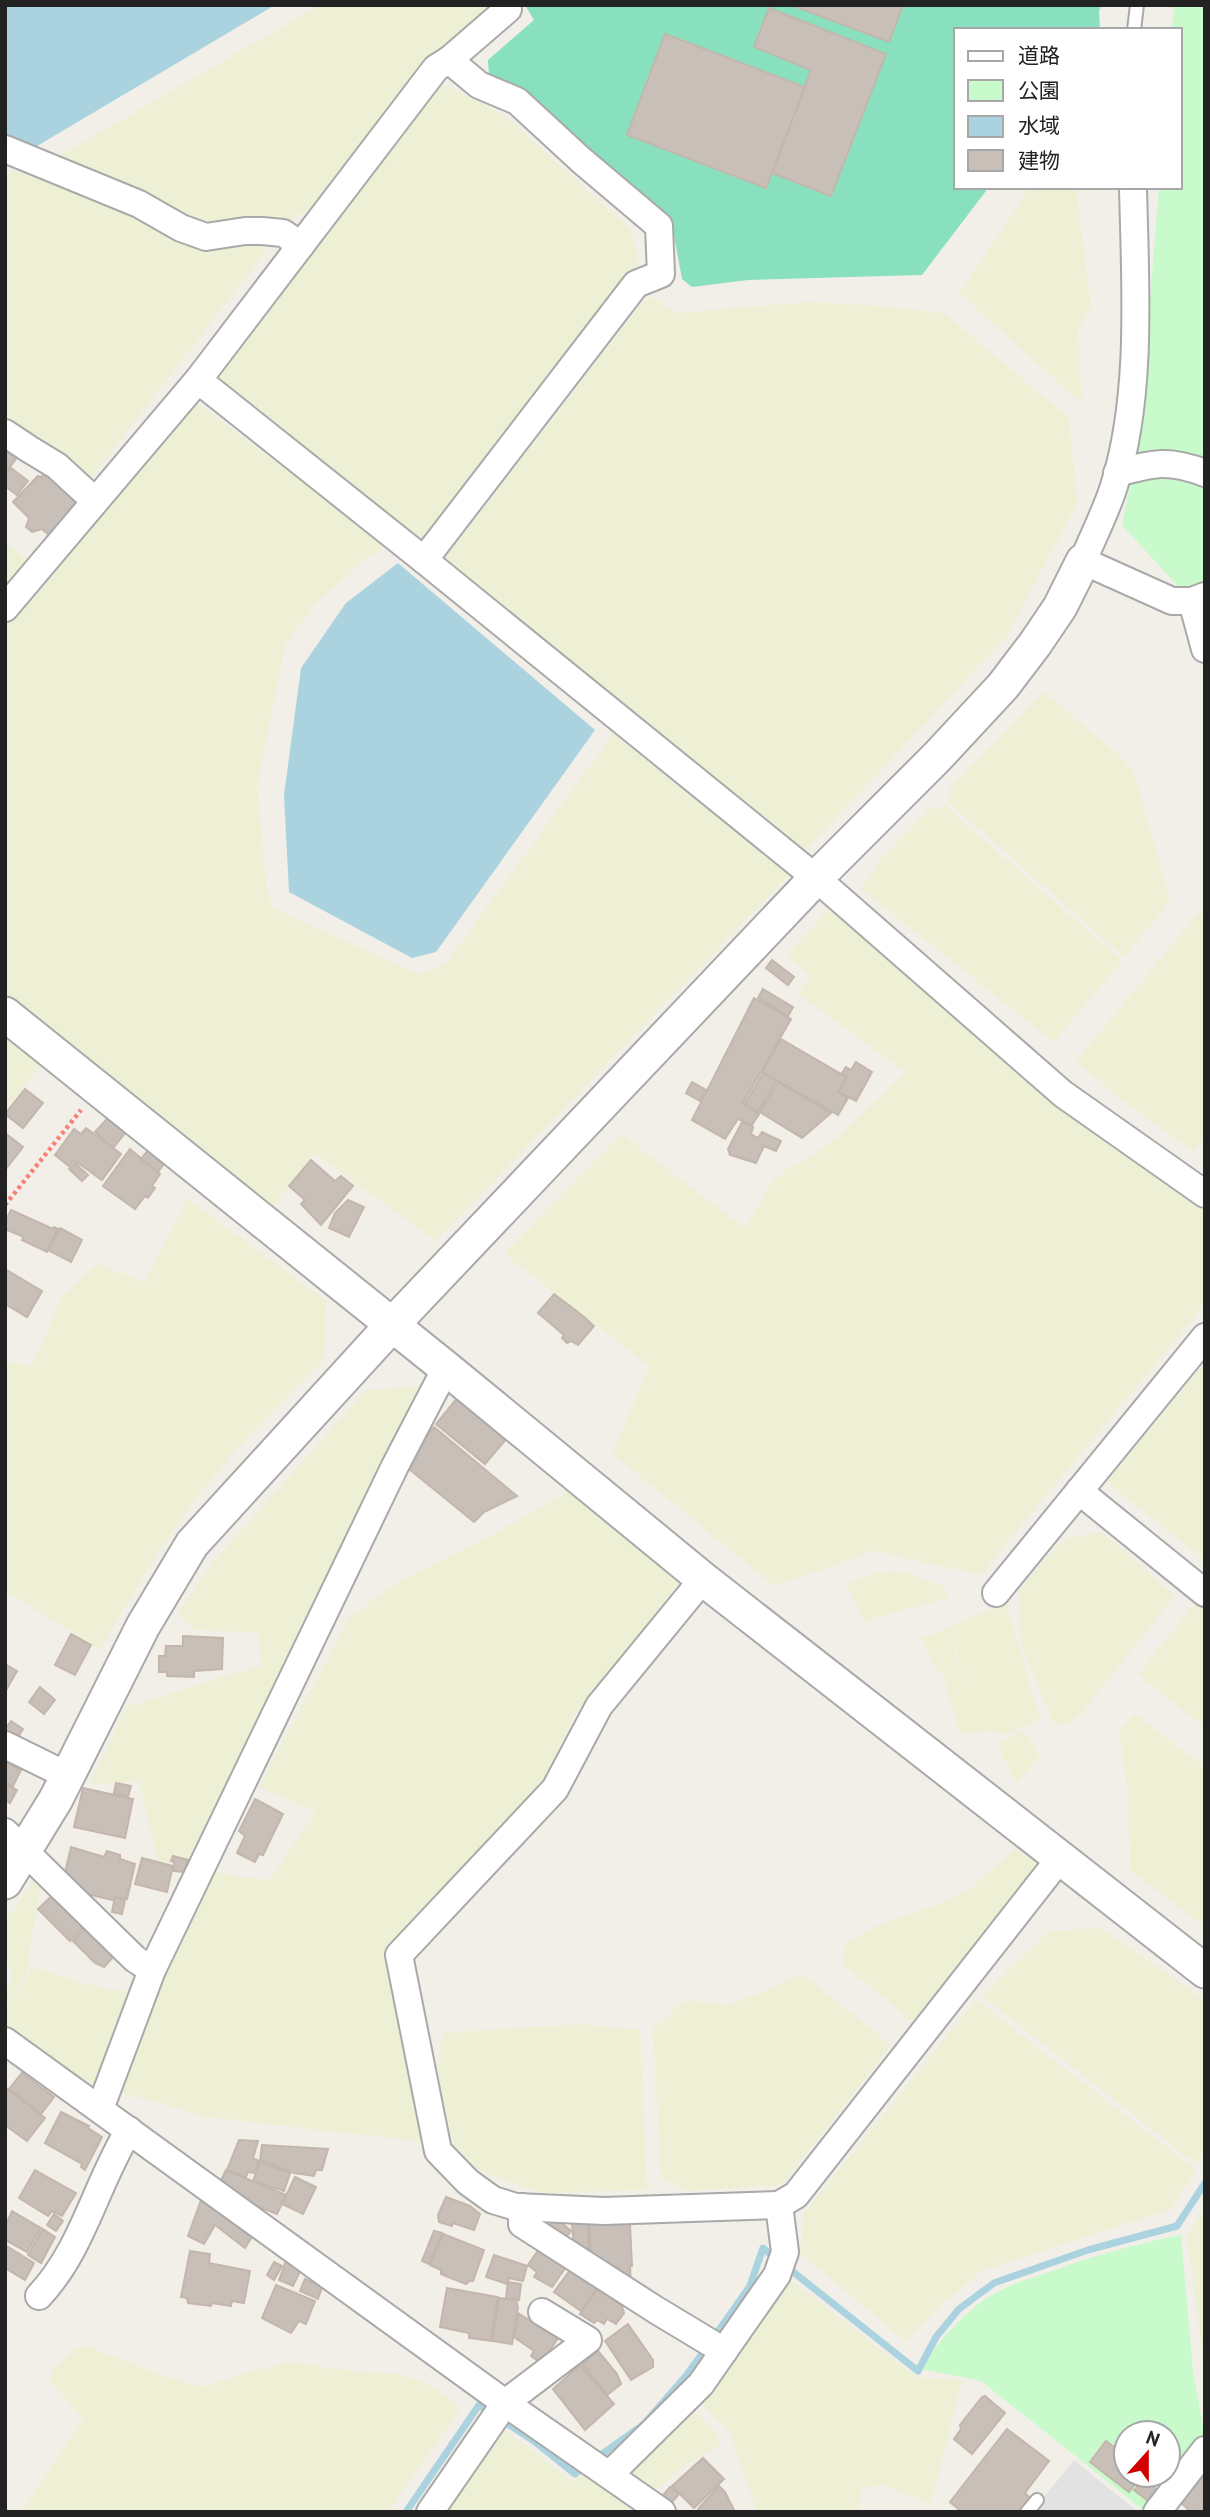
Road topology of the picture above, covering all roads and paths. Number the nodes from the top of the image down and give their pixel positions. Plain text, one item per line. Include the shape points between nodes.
1 (506, 5) edge
2 (1137, 5) edge
3 (1134, 28) edge
4 (449, 60) junction
5 (5, 149) edge
6 (1133, 189) edge
7 (301, 245) junction
8 (198, 380) junction
9 (5, 433) edge
10 (1117, 473) junction
11 (1205, 473) edge
12 (95, 501) junction
13 (424, 560) junction
14 (1083, 561) junction
15 (1198, 599) edge
16 (5, 608) edge
17 (1205, 649) edge
18 (816, 878) junction
19 (5, 1014) edge
20 (99, 1088) junction
21 (1205, 1194) edge
22 (5, 1205) edge
23 (393, 1325) junction
24 (1205, 1337) edge
25 (446, 1368) junction
26 (1079, 1491) junction
27 (703, 1579) junction
28 (996, 1593) dead end
29 (1205, 1593) edge
30 (5, 1745) edge
31 (68, 1776) junction
32 (15, 1841) edge
33 (1061, 1857) junction
34 (5, 1882) edge
35 (152, 1970) junction
36 (1205, 1971) edge
37 (5, 2041) edge
38 (100, 2109) junction
39 (129, 2130) junction
40 (779, 2204) junction
41 (522, 2207) junction
42 (40, 2296) dead end
43 (542, 2312) dead end
44 (714, 2344) junction
45 (505, 2403) junction
46 (1205, 2450) edge
47 (597, 2466) junction
48 (1037, 2500) dead end
49 (430, 2512) edge
50 (662, 2512) edge
51 (1027, 2512) edge
52 (1157, 2512) edge

1 - 4 street via 508,9
2 - 3 lane
4 - 7 street via 436,68
4 - 13 street via 479,85 517,101 659,226 662,274 636,284
5 - 7 street via 206,237 245,231 283,233
6 - 10 street via 1136,305 1130,407
7 - 8 street
8 - 12 street
8 - 13 street
9 - 12 street via 58,466
10 - 11 street via 1175,463
10 - 14 street
12 - 16 street
13 - 18 street
14 - 15 street via 1172,601
14 - 18 street via 1060,607 1003,686
15 - 17 street
18 - 21 street via 1063,1094
18 - 23 street
19 - 20 street
20 - 22 path
20 - 23 street
23 - 25 street
23 - 31 street via 192,1544 143,1626
24 - 26 street
25 - 27 street
25 - 35 street
26 - 28 street
26 - 29 street
27 - 33 street
27 - 41 street via 599,1706 555,1789 399,1955 438,2151 493,2200
30 - 31 street
31 - 32 street
32 - 34 street
32 - 35 street via 135,1959
33 - 36 street
33 - 40 street via 796,2195
35 - 38 street
37 - 38 street
38 - 39 street
39 - 42 street via 72,2252
39 - 45 street
40 - 41 street via 604,2211
40 - 44 street via 781,2264
41 - 44 street via 522,2224
43 - 45 street via 587,2340
44 - 47 street via 701,2384
45 - 47 street
45 - 49 street
46 - 52 street
47 - 50 street
48 - 51 lane

